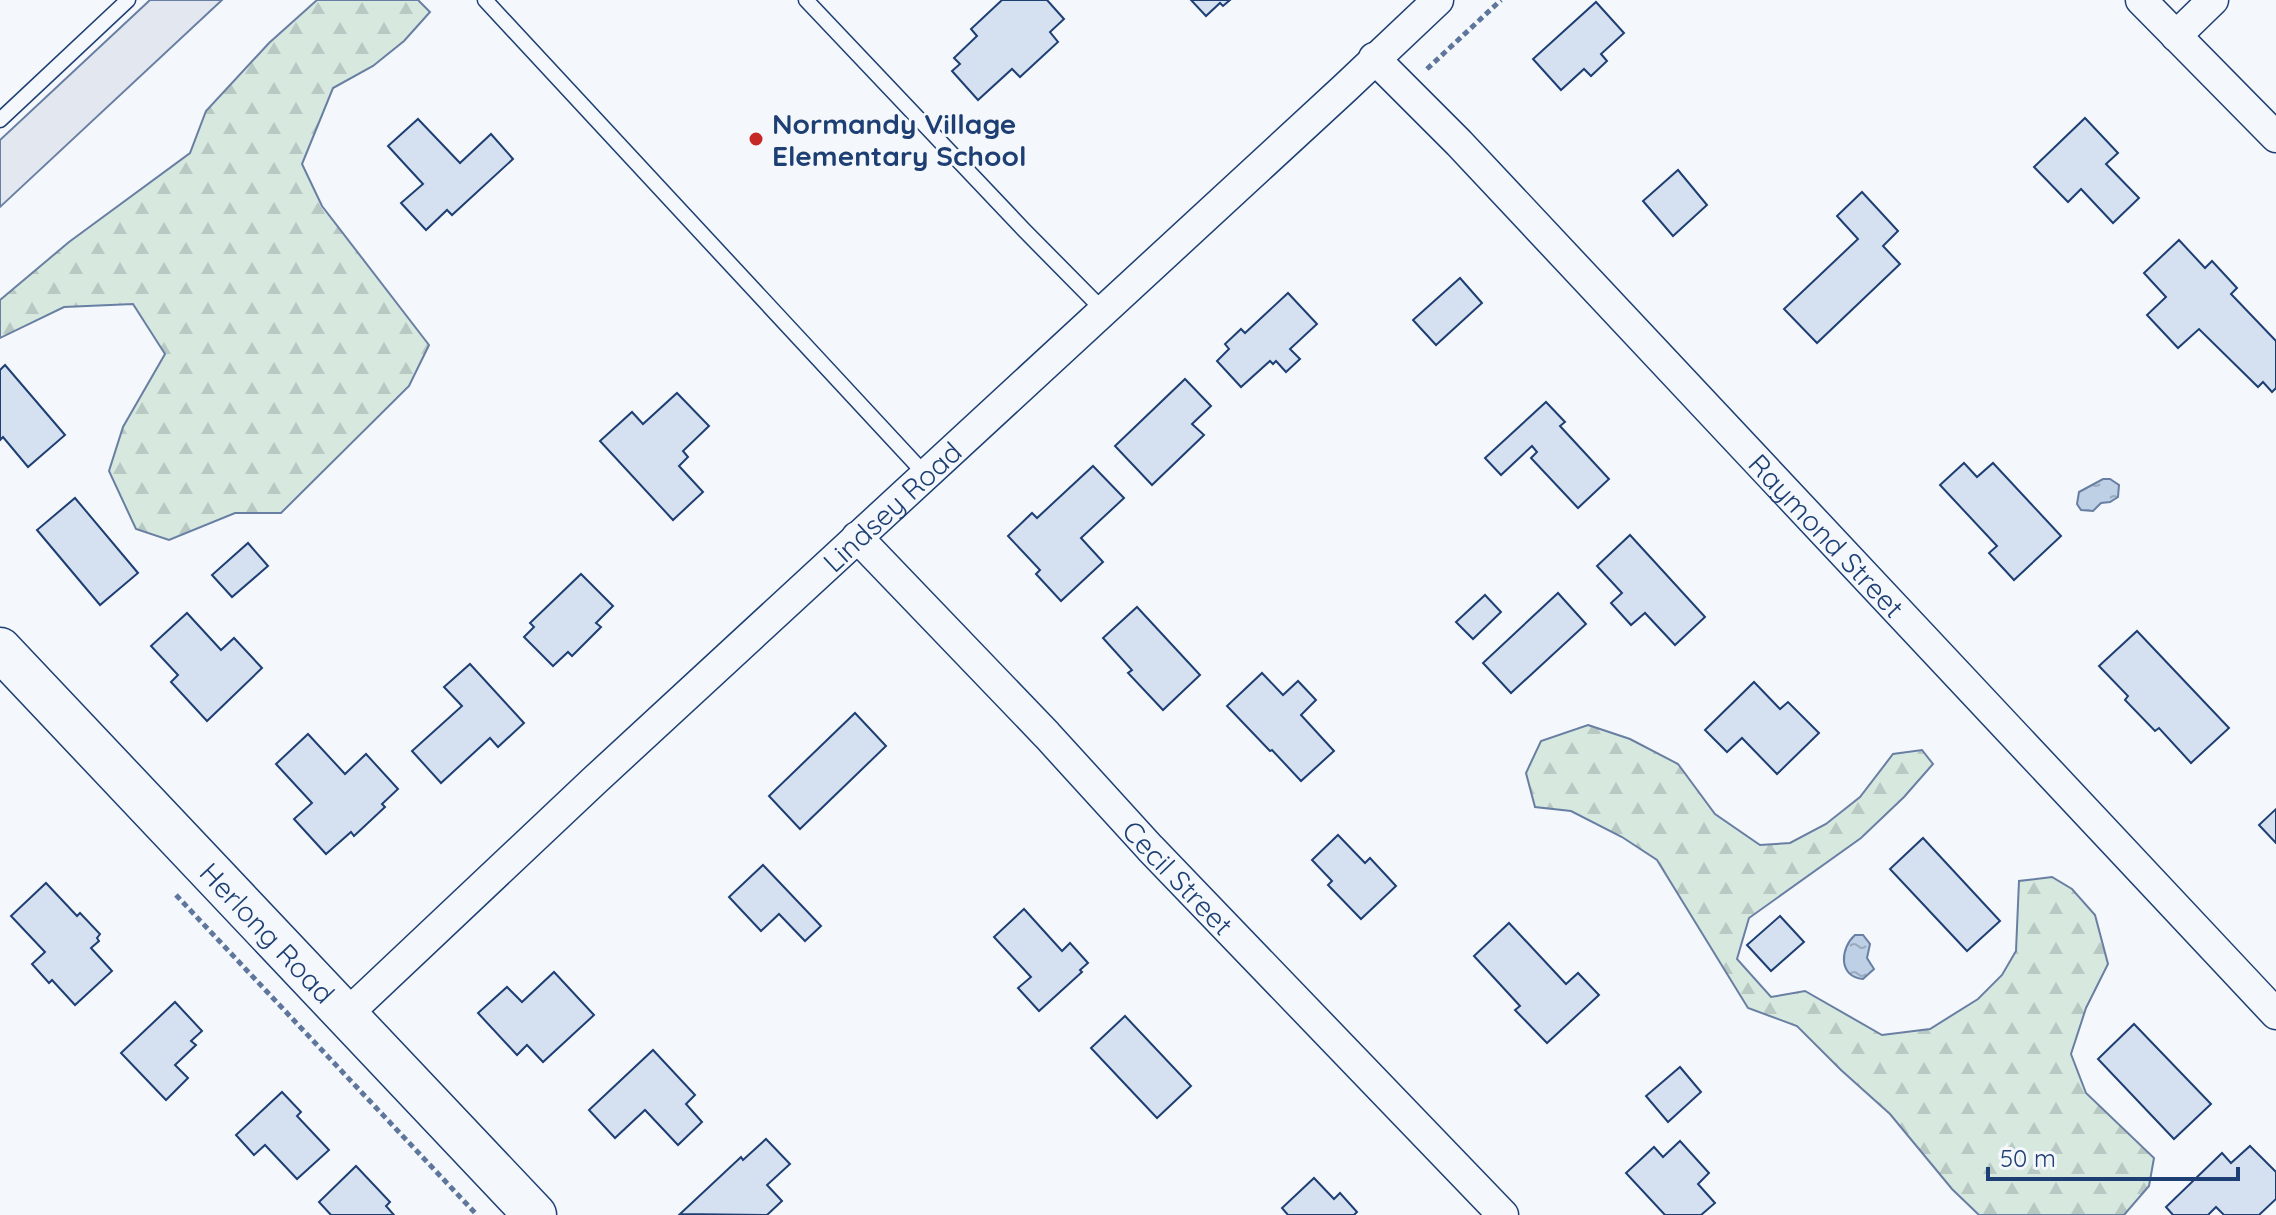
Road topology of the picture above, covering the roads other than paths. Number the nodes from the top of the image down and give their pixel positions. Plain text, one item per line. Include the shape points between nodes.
1 (128, 0) edge
2 (485, 0) edge
3 (806, 0) edge
4 (1438, 0) edge
5 (2141, 0) edge
6 (2213, 0) edge
7 (2176, 36) junction
8 (1374, 58) junction
9 (0, 120) edge
10 (2276, 137) edge
11 (1103, 310) junction
12 (925, 474) junction
13 (857, 537) junction
14 (0, 649) edge
15 (2276, 1014) edge
16 (346, 1015) junction
17 (535, 1215) edge
18 (1503, 1215) edge

1 - 9 lane
2 - 12 lane
3 - 11 lane
4 - 8 street, Lindsey Road
5 - 7 street
6 - 7 street
7 - 10 street
8 - 11 street, Lindsey Road
8 - 15 street, Raymond Street
11 - 12 street, Lindsey Road
12 - 13 street, Lindsey Road
13 - 16 street, Lindsey Road
13 - 18 street, Cecil Street
14 - 16 street, Herlong Road
16 - 17 street, Herlong Road

